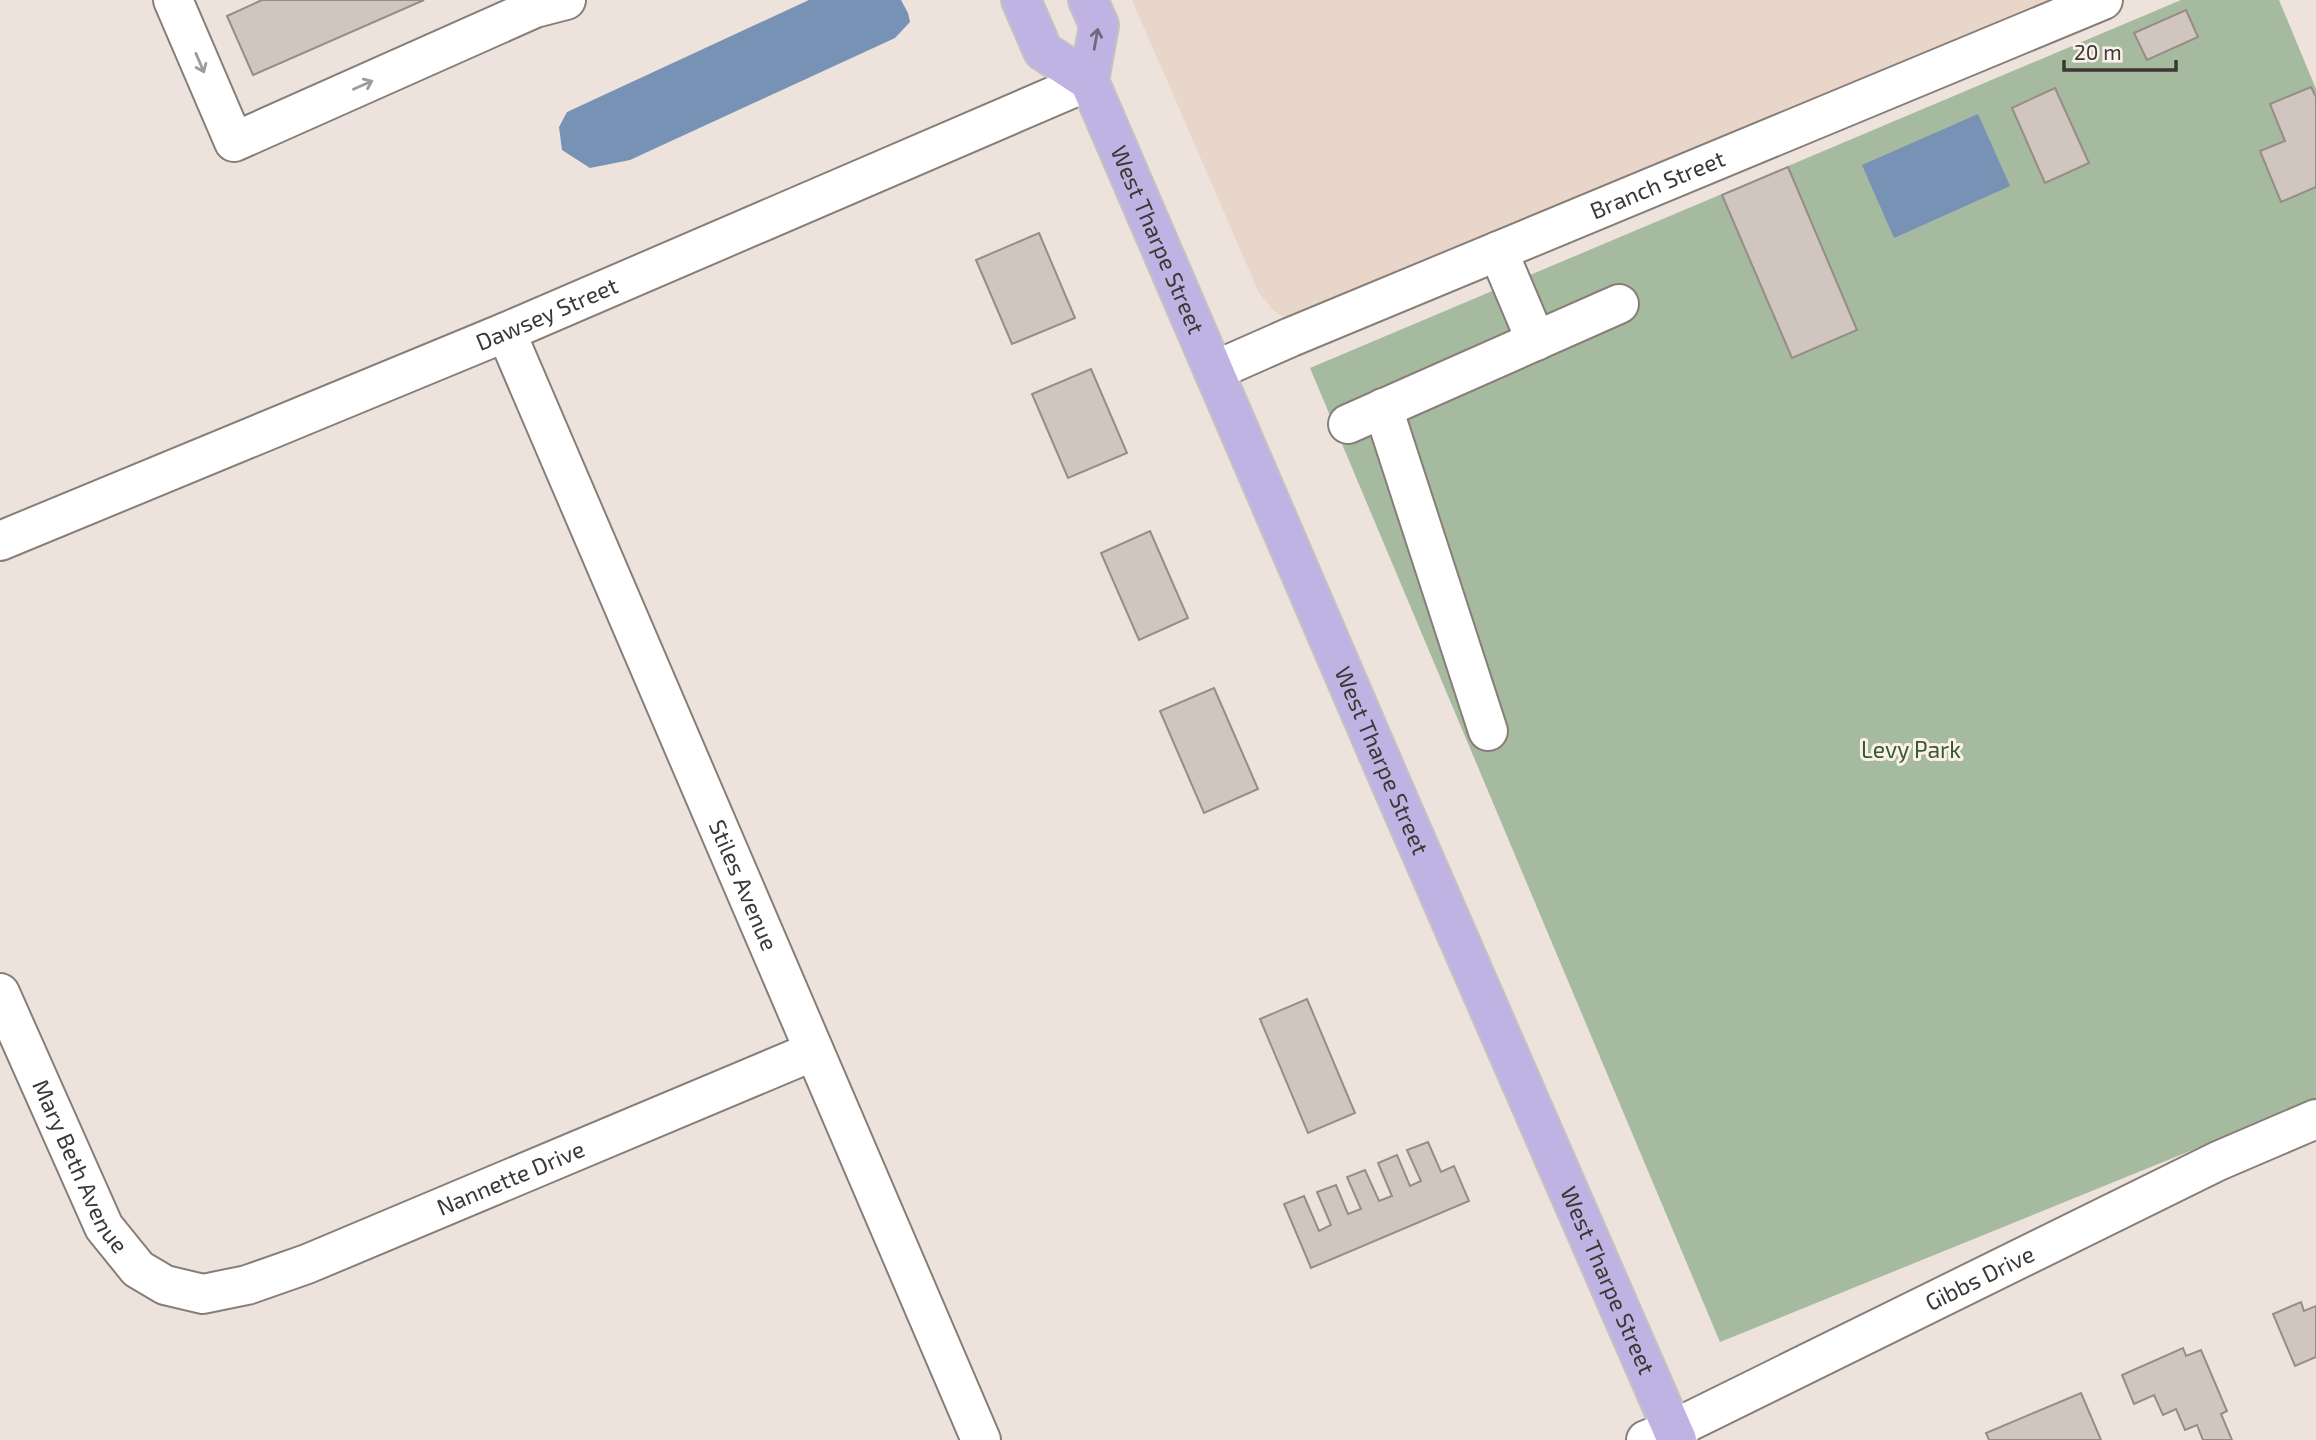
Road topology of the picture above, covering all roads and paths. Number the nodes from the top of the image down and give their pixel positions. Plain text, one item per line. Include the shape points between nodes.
1 (173, 0) edge
2 (1021, 0) edge
3 (1088, 0) edge
4 (2103, 0) edge
5 (544, 3) edge
6 (1089, 81) junction
7 (1498, 251) junction
8 (1619, 304) dead end
9 (506, 332) junction
10 (1536, 341) junction
11 (1214, 371) junction
12 (1384, 408) junction
13 (1348, 424) dead end
14 (0, 541) edge
15 (1488, 731) dead end
16 (0, 993) edge
17 (814, 1051) junction
18 (2316, 1119) edge
19 (203, 1294) joint
20 (1665, 1437) edge
21 (981, 1440) edge

1 -> 5 street via 234,142
2 - 6 main road via 1043,51
6 -> 3 main road via 1099,25
4 - 7 street, Branch Street
6 - 9 street, Dawsey Street
6 - 11 main road, West Tharpe Street
7 - 10 street
7 - 11 street, Branch Street
8 - 10 street
9 - 14 street, Dawsey Street
9 - 17 street, Stiles Avenue
10 - 12 street
11 - 20 main road, West Tharpe Street
12 - 13 street
12 - 15 street
16 - 19 street, Mary Beth Avenue via 104,1227 138,1269 165,1285
17 - 19 street, Nannette Drive via 307,1264 247,1285
17 - 21 street, Stiles Avenue
18 - 20 street, Gibbs Drive via 2218,1161

